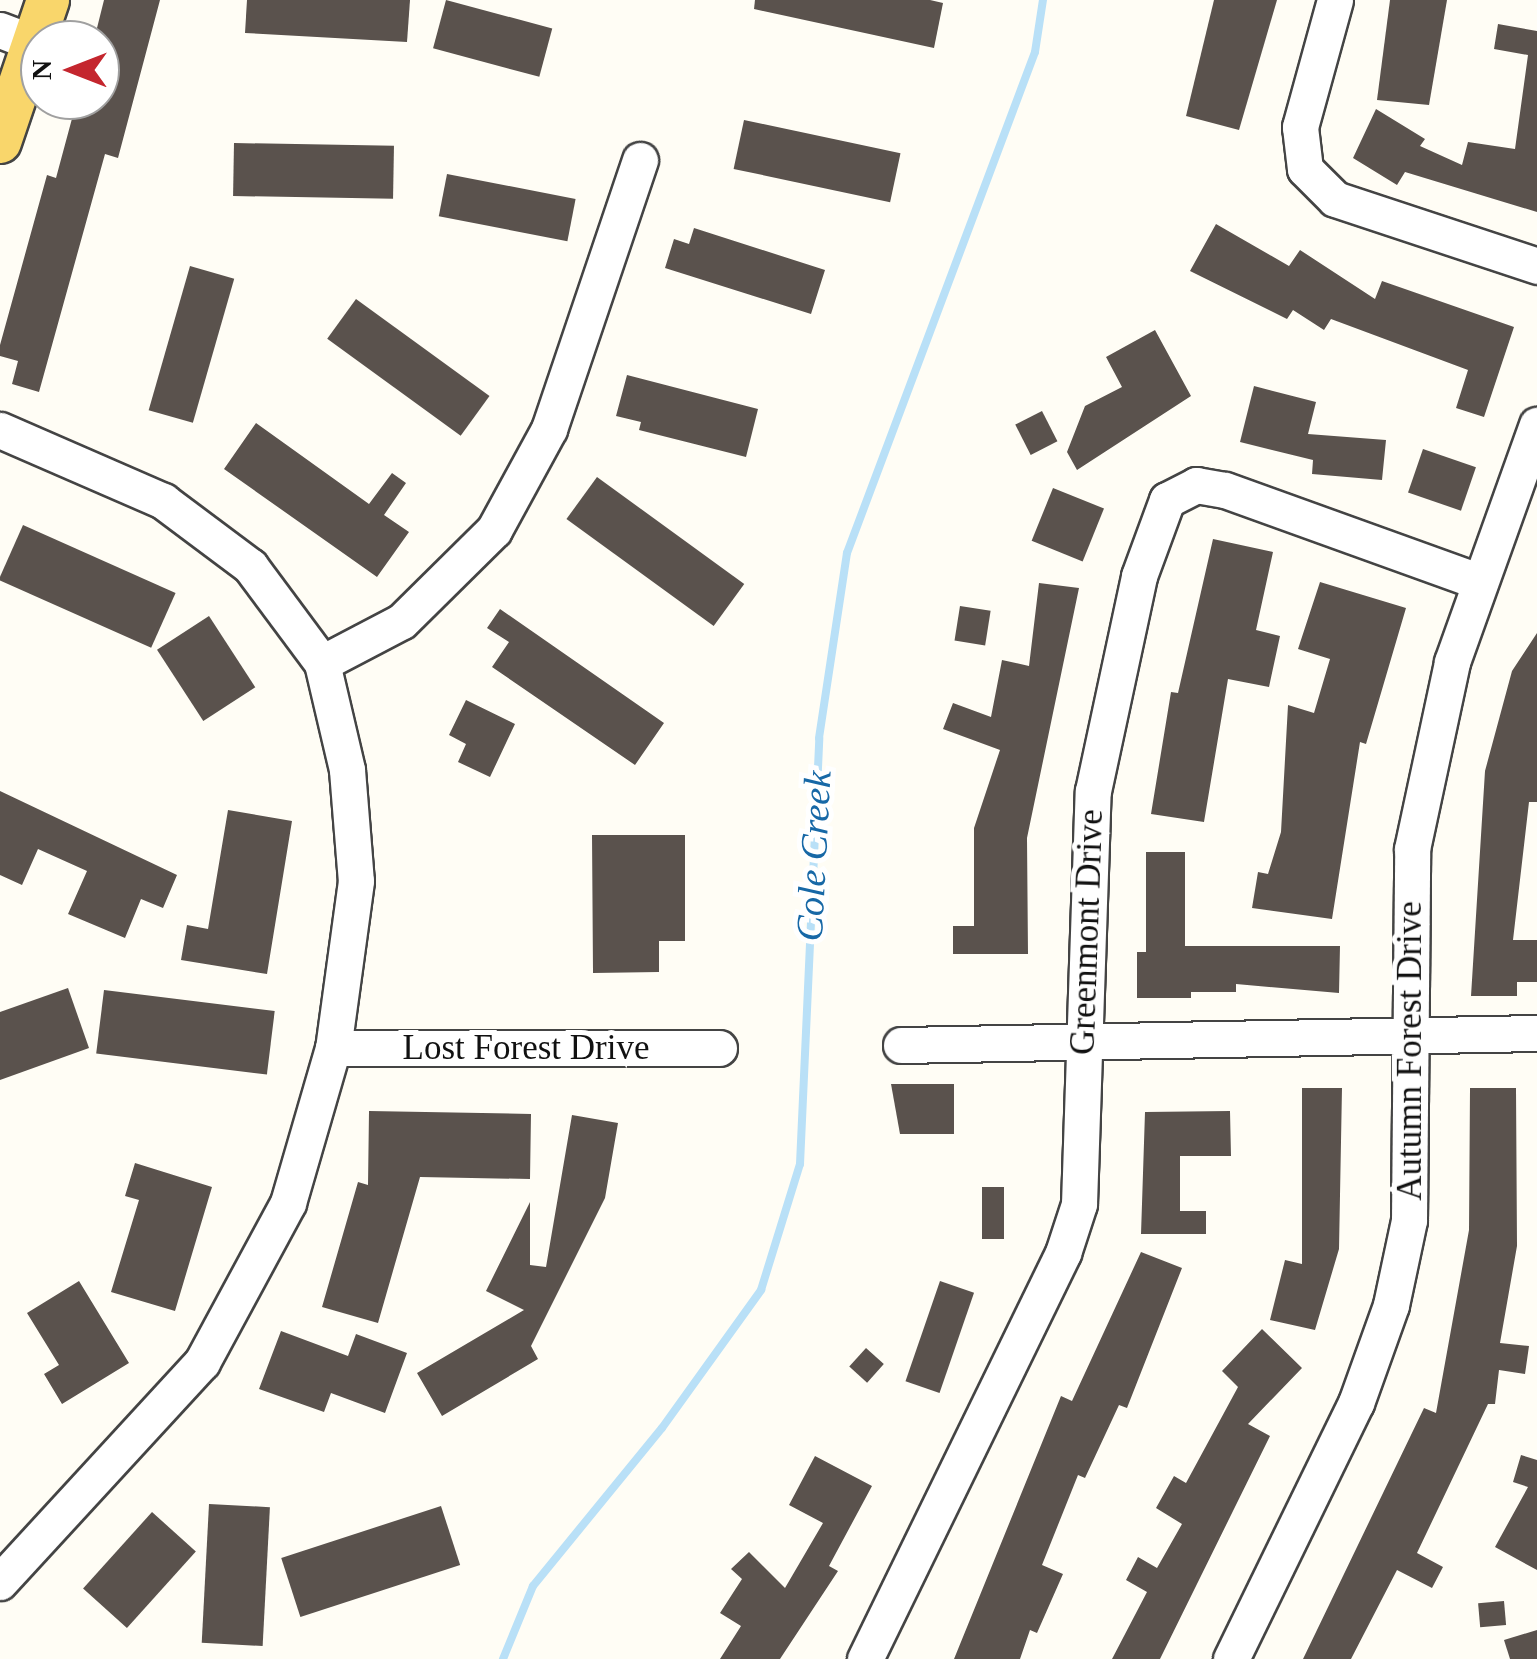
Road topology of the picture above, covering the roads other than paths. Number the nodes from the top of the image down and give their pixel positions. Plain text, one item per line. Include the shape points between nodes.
1 (48, 0) edge
2 (1335, 0) edge
3 (19, 37) edge
4 (0, 142) edge
5 (640, 160) dead end
6 (1537, 266) edge
7 (1537, 424) edge
8 (0, 430) edge
9 (1480, 582) junction
10 (322, 663) junction
11 (1537, 1033) edge
12 (1409, 1035) junction
13 (1080, 1040) junction
14 (901, 1045) dead end
15 (333, 1048) junction
16 (719, 1048) dead end
17 (0, 1582) edge
18 (865, 1659) edge
19 (1231, 1659) edge

1 - 3 main road
2 - 6 street via 1300,127 1305,169 1335,199
3 - 4 main road
5 - 10 street via 550,429 494,530 402,621
7 - 9 street, Autumn Forest Drive
8 - 10 street via 164,501 250,566
9 - 12 street, Autumn Forest Drive via 1452,662 1412,849
9 - 13 street, Greenmont Drive via 1224,490 1196,485 1167,500 1139,576 1093,791
10 - 15 street via 347,770 356,881
11 - 12 street
12 - 13 street
12 - 19 street, Autumn Forest Drive via 1409,1220 1390,1304 1356,1402
13 - 14 street
13 - 18 street, Greenmont Drive via 1079,1204 1063,1253
15 - 16 street, Lost Forest Drive
15 - 17 street via 288,1203 202,1362

